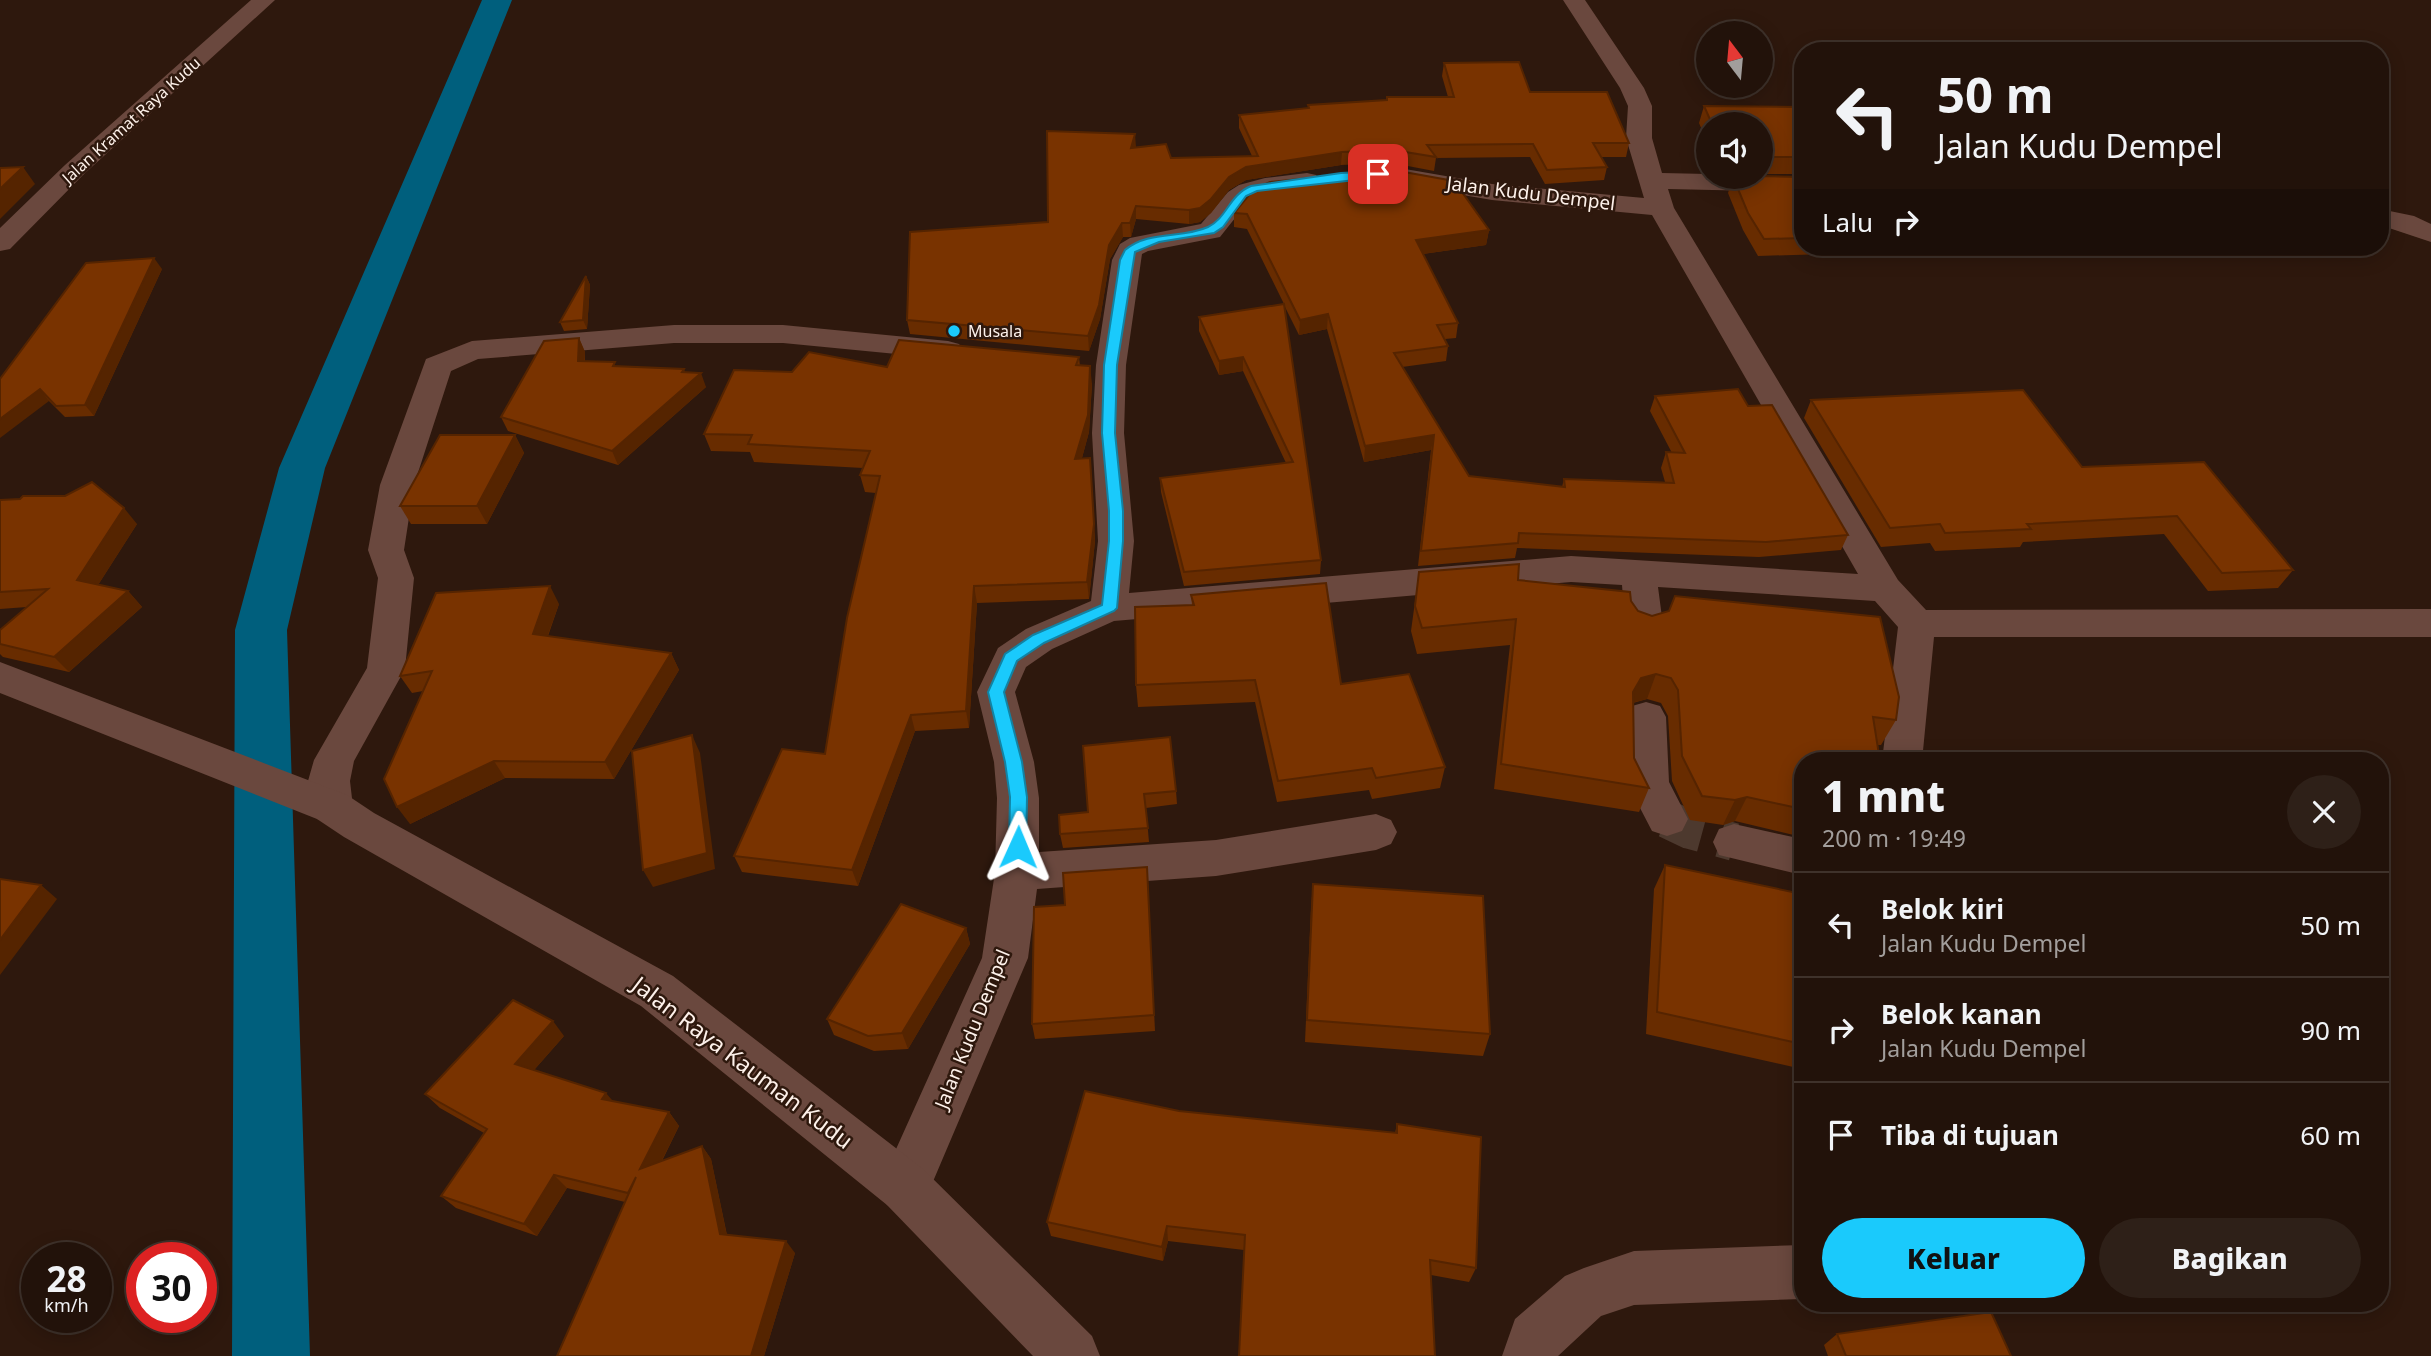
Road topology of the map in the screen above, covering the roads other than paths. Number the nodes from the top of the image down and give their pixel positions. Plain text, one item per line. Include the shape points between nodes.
1 (264, 0) edge
2 (1574, 0) edge
3 (1794, 185) edge
4 (1657, 194) junction
5 (2389, 219) edge
6 (2431, 234) edge
7 (0, 243) edge
8 (972, 353) edge
9 (1639, 573) junction
10 (1885, 589) junction
11 (1109, 608) junction
12 (1917, 624) junction
13 (2431, 624) edge
14 (1644, 625) edge
15 (0, 677) edge
16 (1646, 717) dead end
17 (1903, 752) edge
18 (332, 807) junction
19 (1667, 819) tunnel mouth
20 (1376, 832) dead end
21 (1734, 842) tunnel mouth
22 (1794, 855) edge
23 (1017, 872) junction
24 (905, 1187) junction
25 (1794, 1272) edge
26 (1072, 1356) edge
27 (1530, 1356) edge

1 - 7 street, Jalan Kramat Raya Kudu via 74,170
2 - 4 street via 1640,106 1641,145
3 - 4 street, Jalan Kudu Dempel
4 - 10 street
4 - 11 street, Jalan Kudu Dempel via 1492,192 1392,174 1357,175 1255,188 1242,193 1210,231 1156,239 1130,250 1097,364 1116,511
5 - 6 street
8 - 18 street via 783,334 674,334 472,350 437,366 397,485 386,550 396,578 386,669 334,760 329,781
9 - 10 street
9 - 11 street via 1524,571
9 - 14 street
10 - 12 street
11 - 23 street, Jalan Kudu Dempel via 1039,639 1011,658 996,692 1014,762
12 - 13 street
12 - 17 street
15 - 18 street, Jalan Raya Kauman Kudu
16 - 19 street via 1648,783
18 - 24 street, Jalan Raya Kauman Kudu via 657,991
20 - 23 street via 1216,858
21 - 22 street
23 - 24 street, Jalan Kudu Dempel via 1005,958
24 - 26 street, Jalan Raya Kauman Kudu
25 - 27 street via 1634,1278 1584,1295 1534,1338

